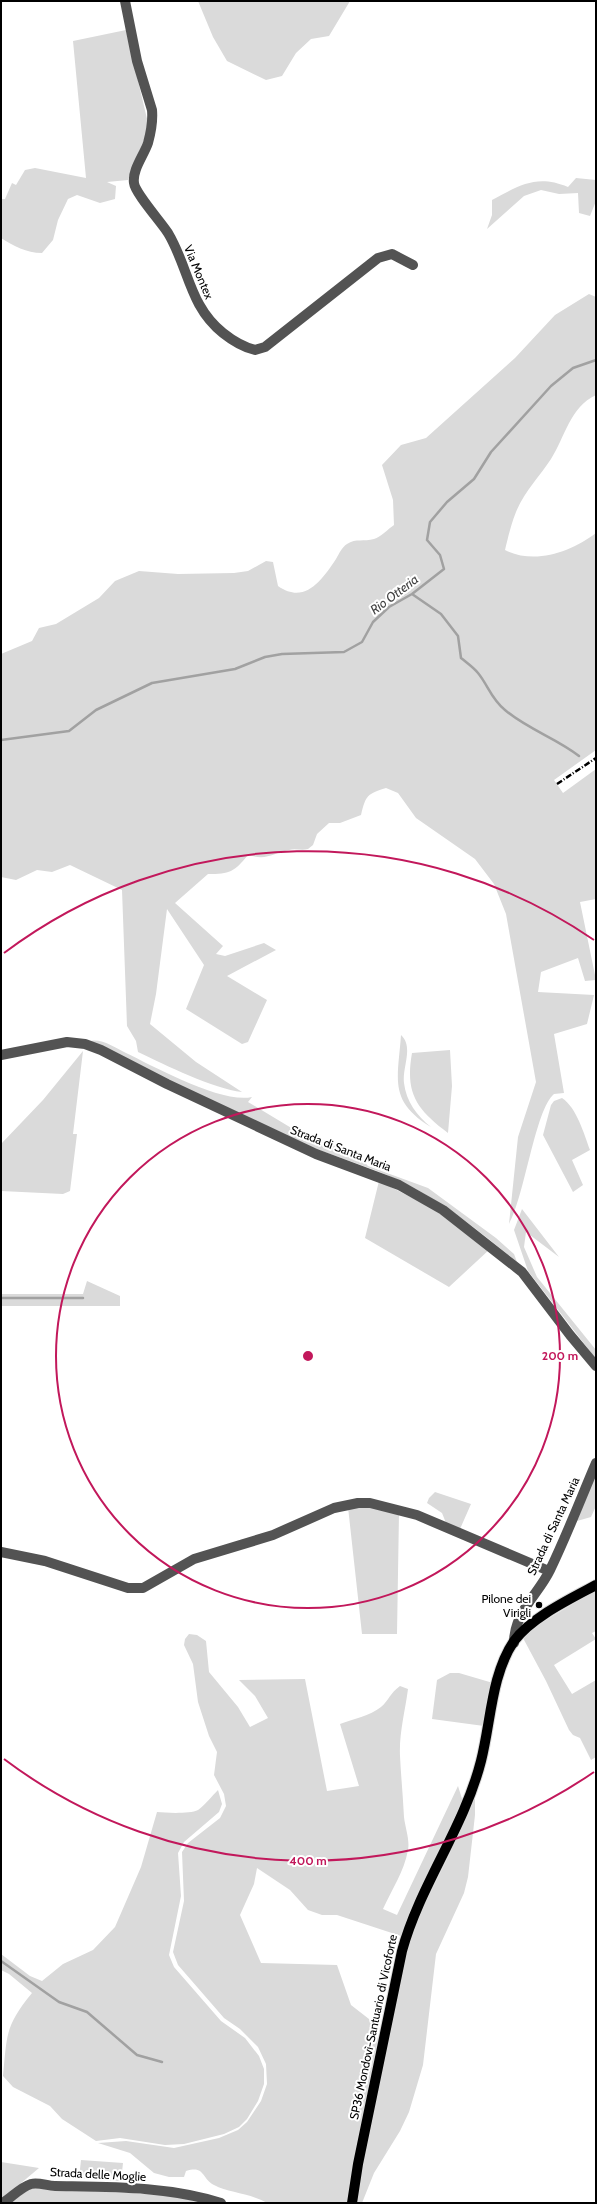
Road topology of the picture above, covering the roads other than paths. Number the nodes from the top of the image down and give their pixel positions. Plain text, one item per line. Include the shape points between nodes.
1 (125, 1) edge
2 (413, 265) dead end
3 (1, 1055) edge
4 (596, 1366) edge
5 (596, 1463) edge
6 (1, 1552) edge
7 (550, 1571) junction
8 (596, 1584) edge
9 (514, 1642) junction
10 (3, 2203) edge
11 (221, 2203) edge
12 (352, 2203) edge

1 - 2 street, Via Montex via 137,62 153,119 148,143 134,176 135,188 169,235 197,303 206,317 220,330 233,341 255,350 265,347 378,258 392,254
3 - 4 street, Strada di Santa Maria via 67,1042 85,1044 316,1154 399,1185 443,1210 522,1272
5 - 7 street, Strada di Santa Maria
6 - 7 street via 46,1561 128,1588 140,1589 198,1557 273,1535 339,1506 364,1503 417,1515
7 - 9 street, Strada di Santa Maria via 518,1620 514,1629
8 - 9 main road, SP36 Mondovì-Santuario di Vicoforte via 530,1624
9 - 12 main road, SP36 Mondovì-Santuario di Vicoforte via 501,1670 481,1761 470,1796 413,1917 404,1942 359,2156
10 - 11 street, Strada delle Moglie via 26,2186 36,2184 109,2186 168,2192

